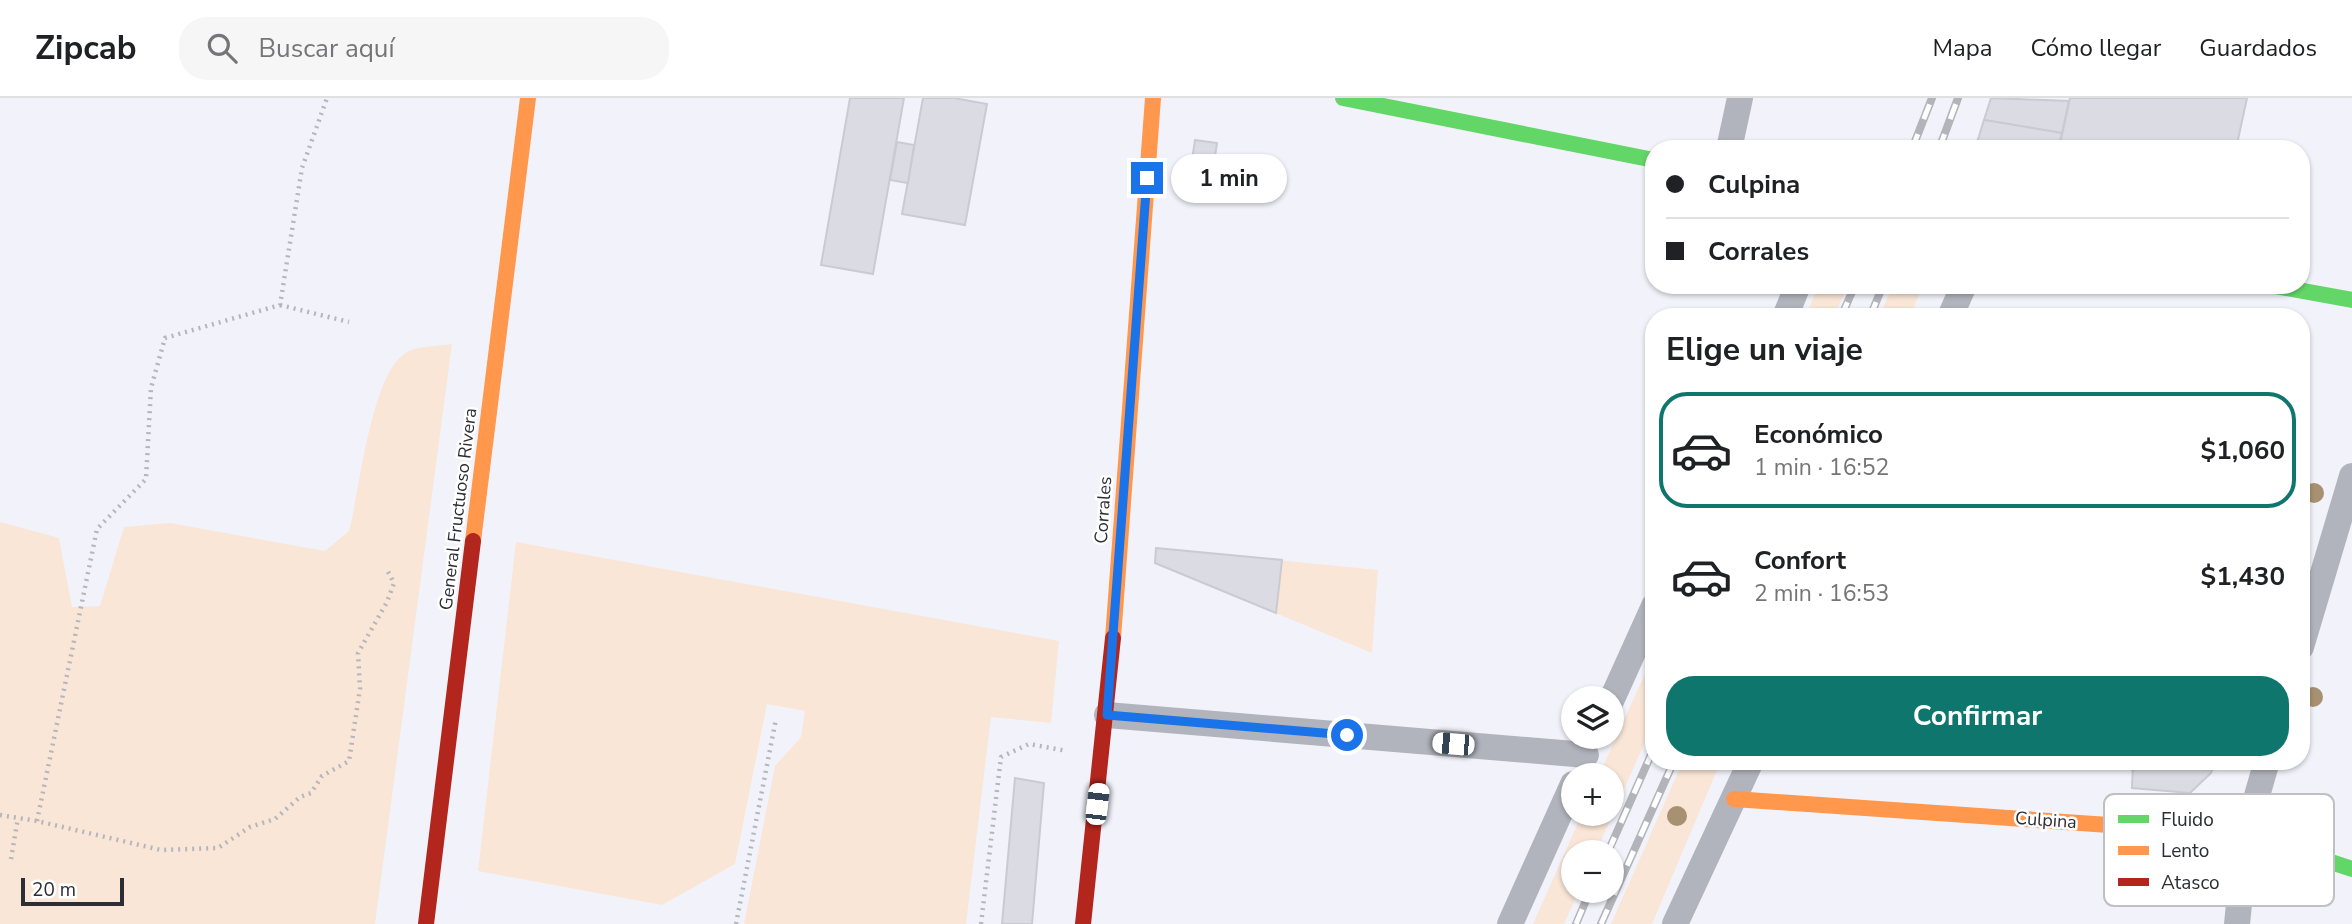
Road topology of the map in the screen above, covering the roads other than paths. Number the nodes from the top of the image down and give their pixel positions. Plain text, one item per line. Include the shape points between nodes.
1 (528, 98) edge
2 (1153, 98) edge
3 (1343, 98) edge
4 (1740, 98) edge
5 (1731, 140) edge
6 (1645, 158) edge
7 (2310, 292) edge
8 (2352, 300) edge
9 (2352, 477) edge
10 (2310, 617) edge
11 (1645, 626) edge
12 (1618, 686) edge
13 (1107, 715) junction
14 (1586, 756) edge
15 (1747, 770) edge
16 (2264, 770) edge
17 (2258, 794) edge
18 (1734, 799) junction
19 (1561, 811) edge
20 (2104, 824) edge
21 (2334, 863) edge
22 (2352, 869) edge
23 (1689, 892) junction
24 (2239, 906) edge
25 (426, 924) edge
26 (1083, 924) edge
27 (1510, 924) edge
28 (1675, 924) edge
29 (1687, 924) edge
30 (2237, 924) edge

1 - 25 street, General Fructuoso Rivera
2 - 13 street, Corrales
3 - 6 street
4 - 5 street
7 - 8 street
9 - 10 street
11 - 12 street
13 - 14 street
13 - 26 street, Corrales
15 - 18 street
16 - 17 street
18 - 20 street, Culpina
18 - 23 street
19 - 27 street
21 - 22 street, Culpina
23 - 28 street
23 - 29 street
24 - 30 street

